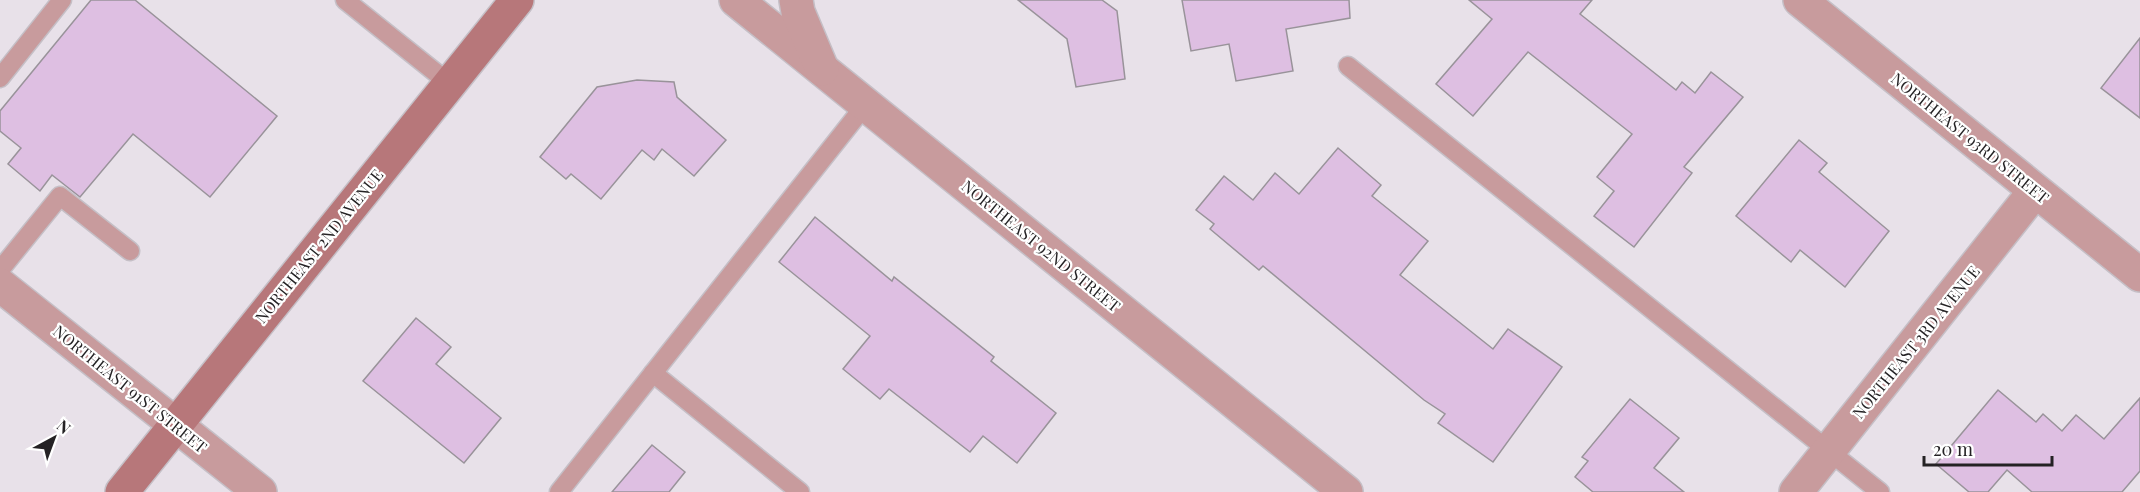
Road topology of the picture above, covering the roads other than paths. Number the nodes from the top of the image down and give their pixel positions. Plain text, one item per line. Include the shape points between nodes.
1 (62, 0) edge
2 (345, 0) edge
3 (517, 0) edge
4 (736, 0) edge
5 (795, 0) edge
6 (1800, 0) edge
7 (1348, 66) dead end
8 (822, 69) junction
9 (0, 78) edge
10 (450, 84) junction
11 (866, 104) junction
12 (2035, 191) junction
13 (130, 250) dead end
14 (0, 270) edge
15 (2140, 275) edge
16 (0, 285) edge
17 (653, 373) junction
18 (176, 425) junction
19 (1829, 451) junction
20 (122, 492) edge
21 (260, 492) edge
22 (559, 492) edge
23 (800, 492) edge
24 (1347, 492) edge
25 (1796, 492) edge
26 (1880, 492) edge

1 - 9 lane
2 - 10 lane
3 - 10 main road, NORTHEAST 2ND AVENUE
4 - 8 street, NORTHEAST 92ND STREET
5 - 8 street
6 - 12 street, NORTHEAST 93RD STREET
7 - 19 lane
8 - 11 street, NORTHEAST 92ND STREET
10 - 18 main road, NORTHEAST 2ND AVENUE
11 - 17 lane
11 - 24 street, NORTHEAST 92ND STREET
12 - 15 street, NORTHEAST 93RD STREET
12 - 19 street, NORTHEAST 3RD AVENUE
13 - 14 lane via 60,196
16 - 18 street, NORTHEAST 91ST STREET
17 - 22 lane
17 - 23 lane
18 - 20 main road, NORTHEAST 2ND AVENUE
18 - 21 street, NORTHEAST 91ST STREET
19 - 25 street, NORTHEAST 3RD AVENUE
19 - 26 lane

